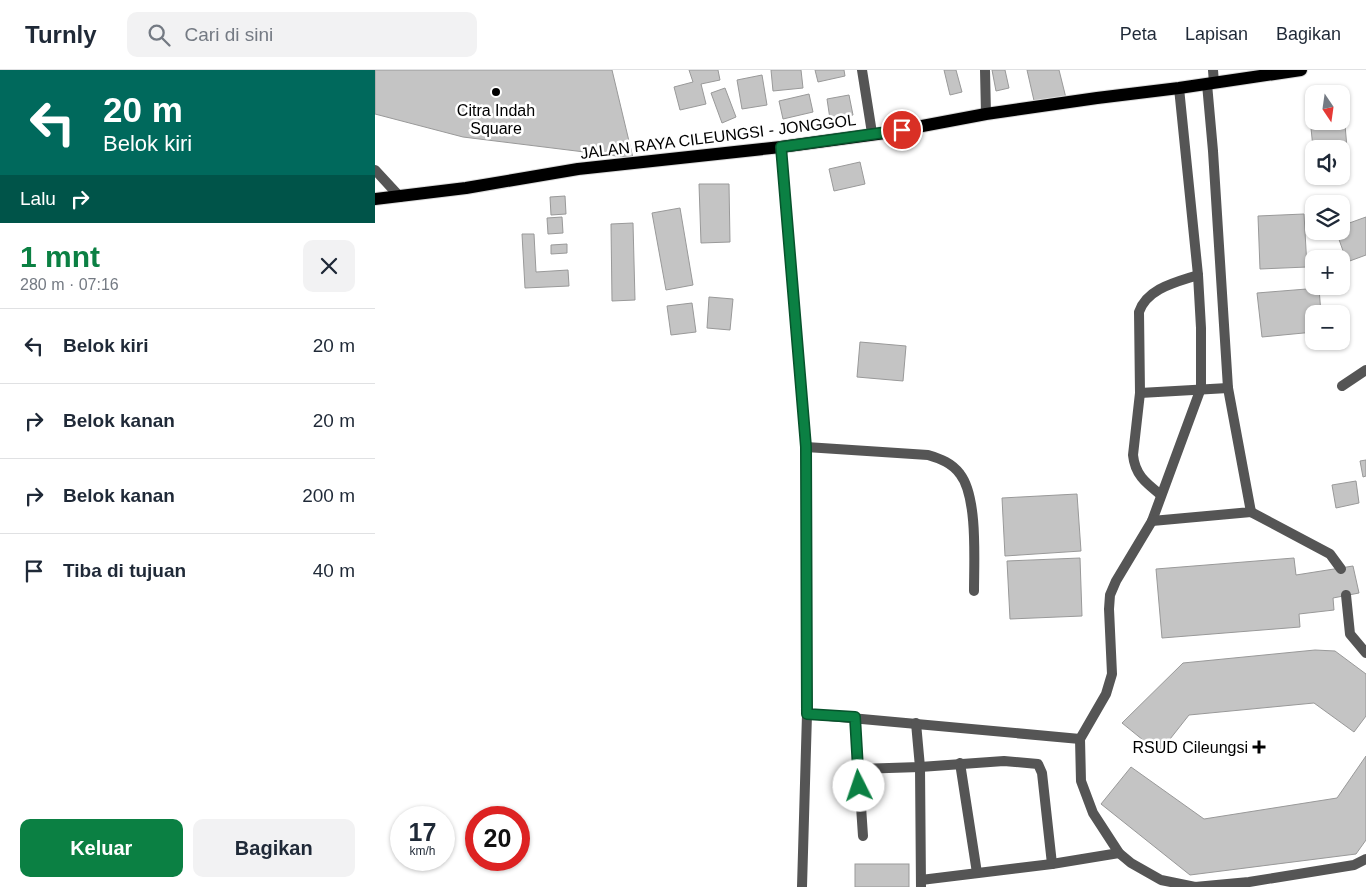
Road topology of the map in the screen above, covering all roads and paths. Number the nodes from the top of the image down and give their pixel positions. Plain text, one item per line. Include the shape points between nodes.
1 (862, 70) edge
2 (985, 70) edge
3 (1301, 70) edge
4 (1212, 79) edge
5 (1179, 88) junction
6 (986, 114) junction
7 (872, 133) junction
8 (781, 147) junction
9 (375, 170) edge
10 (400, 197) junction
11 (375, 199) edge
12 (1198, 275) junction
13 (1366, 370) edge
14 (1342, 386) dead end
15 (1201, 388) junction
16 (1228, 388) junction
17 (1140, 393) junction
18 (806, 447) junction
19 (1161, 495) junction
20 (1251, 512) junction
21 (1152, 521) junction
22 (1341, 569) dead end
23 (974, 591) dead end
24 (1346, 595) dead end
25 (1366, 653) edge
26 (807, 714) junction
27 (855, 717) junction
28 (916, 723) junction
29 (1080, 738) junction
30 (960, 763) junction
31 (920, 767) junction
32 (858, 769) junction
33 (863, 836) dead end
34 (1119, 853) junction
35 (1366, 859) edge
36 (1053, 864) junction
37 (977, 872) junction
38 (921, 884) edge
39 (1249, 885) edge
40 (802, 887) edge

1 - 7 street
2 - 6 street
3 - 4 main road, JALAN RAYA CILEUNGSI - JONGGOL
4 - 5 main road, JALAN RAYA CILEUNGSI - JONGGOL
4 - 16 street via 1213,151
5 - 6 main road, JALAN RAYA CILEUNGSI - JONGGOL
5 - 12 street
6 - 7 main road, JALAN RAYA CILEUNGSI - JONGGOL
7 - 8 main road, JALAN RAYA CILEUNGSI - JONGGOL
8 - 10 main road, JALAN RAYA CILEUNGSI - JONGGOL via 578,169
8 - 18 street
9 - 10 street
10 - 11 main road, JALAN RAYA CILEUNGSI - JONGGOL
12 - 15 street
12 - 17 street via 1164,287 1141,306
13 - 14 street
15 - 16 street
15 - 17 street
15 - 19 street
16 - 20 street
17 - 19 street via 1134,464 1141,479
18 - 23 street via 928,455 954,467 967,487 972,511
18 - 26 street
19 - 21 street
20 - 21 street
20 - 22 street via 1330,554
21 - 29 street via 1111,595 1110,684
24 - 25 street via 1350,634
26 - 27 street
26 - 40 street
27 - 28 street
27 - 32 street
28 - 29 street
28 - 31 street
29 - 34 street via 1081,781 1093,813
30 - 31 street
30 - 36 street via 1038,764 1042,773
30 - 37 street
31 - 32 street
31 - 38 street
32 - 33 street
34 - 36 street
34 - 39 street via 1148,873 1176,884 1195,887
35 - 39 street via 1354,865
36 - 37 street
37 - 38 street

